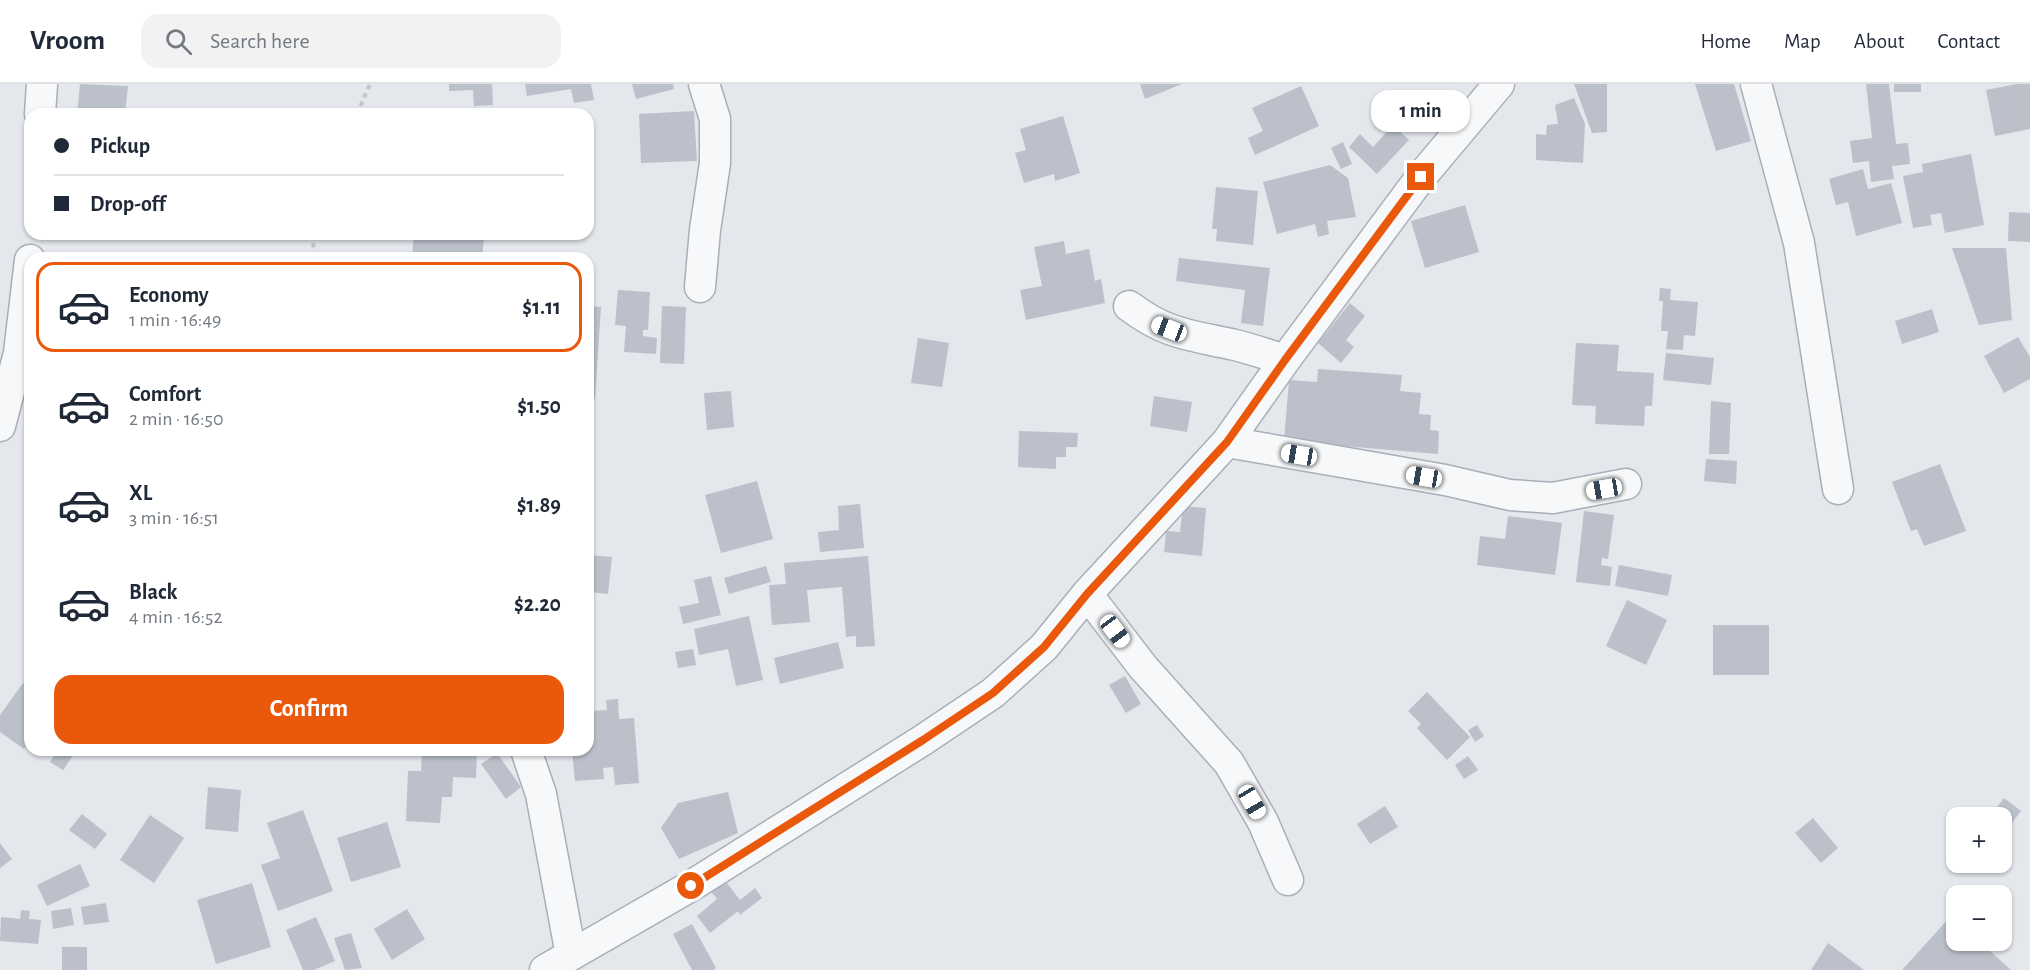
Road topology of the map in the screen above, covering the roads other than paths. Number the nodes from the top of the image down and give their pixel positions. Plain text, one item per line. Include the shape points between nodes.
1 (42, 84) edge
2 (704, 84) edge
3 (1499, 84) edge
4 (1756, 84) edge
5 (40, 108) edge
6 (700, 287) dead end
7 (1129, 306) dead end
8 (24, 310) edge
9 (1285, 360) junction
10 (0, 426) edge
11 (1227, 442) junction
12 (1626, 484) dead end
13 (1838, 489) dead end
14 (1087, 594) junction
15 (528, 756) edge
16 (1287, 880) dead end
17 (572, 955) junction
18 (545, 970) edge

1 - 5 street
2 - 6 street via 715,119 715,163
3 - 9 street via 1421,177
4 - 13 street via 1799,243
7 - 9 street via 1150,322 1187,336
8 - 10 street via 19,353
9 - 11 street
11 - 12 street via 1510,495 1553,498
11 - 14 street
14 - 16 street via 1143,667 1230,764 1263,822
14 - 17 street via 1044,647 993,693 701,879
15 - 17 street via 541,794
17 - 18 street

